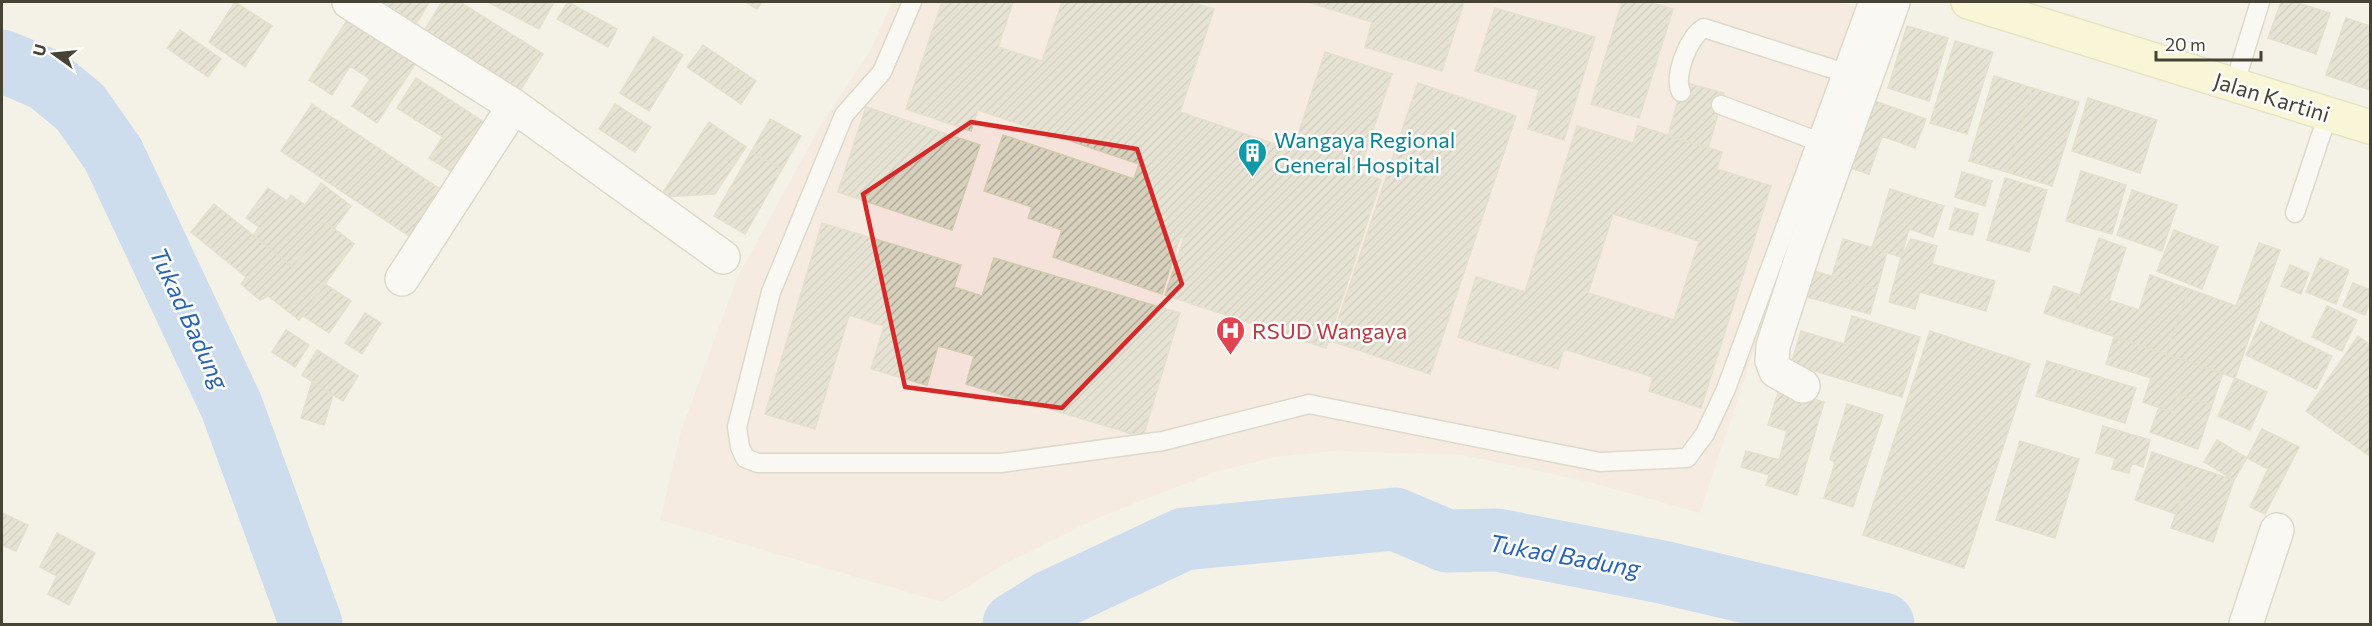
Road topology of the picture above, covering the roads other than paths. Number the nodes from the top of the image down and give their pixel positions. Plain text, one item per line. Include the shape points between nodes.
1 (349, 2) edge
2 (912, 2) edge
3 (1868, 2) edge
4 (1893, 2) edge
5 (1968, 2) edge
6 (2260, 2) edge
7 (2028, 11) edge
8 (1842, 72) junction
9 (2234, 86) junction
10 (1681, 92) dead end
11 (1721, 105) dead end
12 (514, 106) junction
13 (2328, 114) junction
14 (2370, 127) edge
15 (1817, 141) junction
16 (2295, 213) dead end
17 (723, 257) dead end
18 (402, 279) dead end
19 (1803, 386) dead end
20 (2277, 530) dead end
21 (2250, 613) edge

1 - 12 street
2 - 15 lane via 882,72 844,115 771,292 737,427 745,458 758,463 1001,463 1163,441 1310,404 1600,462 1687,458 1705,434 1726,389
3 - 8 lane
4 - 19 street via 1773,346 1776,371
5 - 7 main road, Jalan Kartini
6 - 9 lane
7 - 9 main road, Jalan Kartini
8 - 10 lane via 1704,27 1692,38 1677,81
8 - 15 lane
9 - 13 main road, Jalan Kartini
11 - 15 lane
12 - 17 street
12 - 18 street
13 - 14 main road, Jalan Kartini
13 - 16 lane
20 - 21 street

